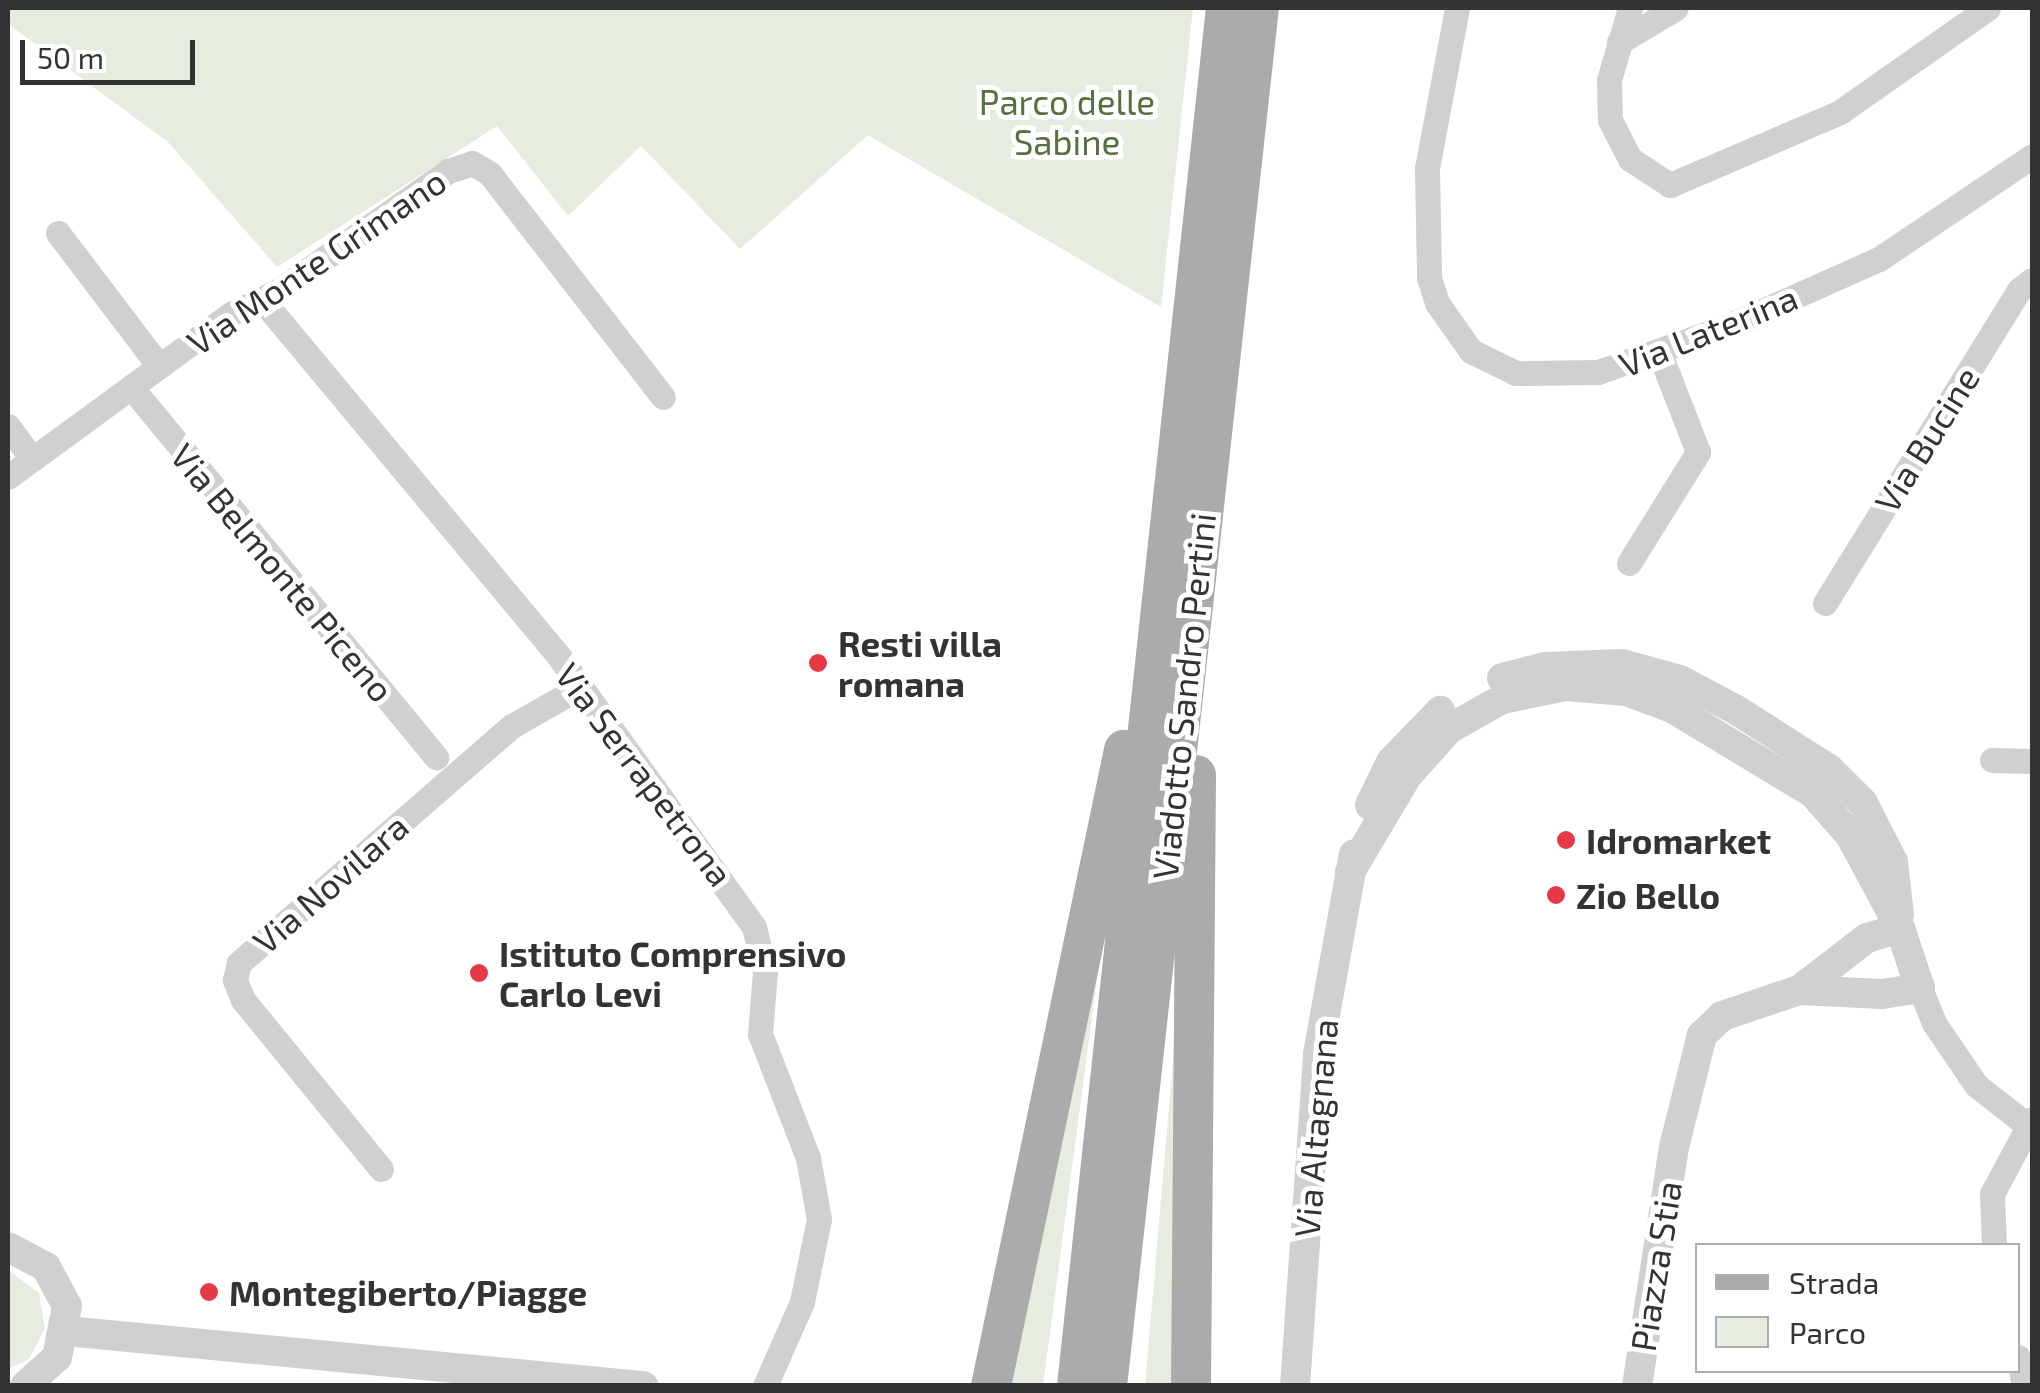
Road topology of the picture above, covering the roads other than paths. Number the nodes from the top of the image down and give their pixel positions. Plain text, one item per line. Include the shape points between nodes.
1 (1226, 8) edge
2 (1259, 8) edge
3 (1458, 8) edge
4 (1630, 8) edge
5 (1676, 8) edge
6 (1988, 8) edge
7 (1620, 42) junction
8 (2032, 156) edge
9 (58, 233) dead end
10 (2032, 280) edge
11 (262, 301) junction
12 (1660, 354) junction
13 (159, 366) junction
14 (131, 387) junction
15 (663, 397) dead end
16 (8, 426) edge
17 (32, 458) junction
18 (8, 477) edge
19 (1629, 563) dead end
20 (1825, 603) dead end
21 (1176, 615) junction
22 (580, 687) junction
23 (436, 757) dead end
24 (1992, 760) dead end
25 (2032, 760) edge
26 (1822, 779) junction
27 (1350, 872) junction
28 (1900, 928) junction
29 (1920, 988) junction
30 (1799, 990) junction
31 (2031, 1125) edge
32 (381, 1169) dead end
33 (1994, 1243) edge
34 (8, 1246) edge
35 (66, 1331) junction
36 (25, 1386) edge
37 (643, 1386) edge
38 (765, 1386) edge
39 (992, 1386) edge
40 (1077, 1386) edge
41 (1107, 1386) edge
42 (1191, 1386) edge
43 (1295, 1386) edge
44 (1637, 1386) edge

1 - 21 main road, Viadotto Sandro Pertini
2 - 21 main road, Viadotto Sandro Pertini
3 - 12 street, Via Laterina via 1426,170 1428,278 1437,303 1471,351 1516,372 1598,372
4 - 7 street
5 - 7 street
6 - 7 street via 1910,68 1824,121 1670,185 1638,167 1612,126 1609,80
8 - 12 street, Via Laterina via 1879,259
9 - 13 street, Via Monte Grimano
10 - 20 street, Via Bucine via 2019,290
11 - 13 street, Via Monte Grimano via 231,314
11 - 15 street, Via Monte Grimano via 448,171 472,163 490,174
11 - 22 street, Via Serrapetrona
12 - 19 street via 1698,452
13 - 14 street, Via Monte Grimano
14 - 17 street, Via Monte Grimano
14 - 23 street, Via Belmonte Piceno
16 - 17 street
17 - 18 street, Via Monte Grimano
21 - 39 main road via 1094,880
21 - 40 main road, Viadotto Sandro Pertini
21 - 41 main road, Viadotto Sandro Pertini
21 - 42 main road via 1198,896
22 - 32 street, Via Novilara via 512,726 240,962 235,980 243,1000
22 - 38 street, Via Serrapetrona via 737,897 762,950 766,1004 760,1034 808,1158 818,1220 802,1302
24 - 25 street
26 - 27 street, Via Altagnana via 1768,764 1672,708 1626,691 1581,686 1527,692 1472,714 1428,750
26 - 27 street, Via Altagnana via 1738,711 1666,674 1622,664 1544,667 1476,688 1412,736 1378,786
26 - 28 street, Via Altagnana via 1886,841
27 - 43 street, Via Altagnana via 1318,1054
28 - 29 street, Via Altagnana
28 - 30 street via 1866,938
29 - 30 street via 1882,994
29 - 31 street via 1961,1066
30 - 44 street, Piazza Stia via 1730,1013 1702,1035 1674,1147
31 - 33 street via 1992,1194
34 - 35 street via 52,1274 67,1306
35 - 36 street via 57,1357
35 - 37 street

